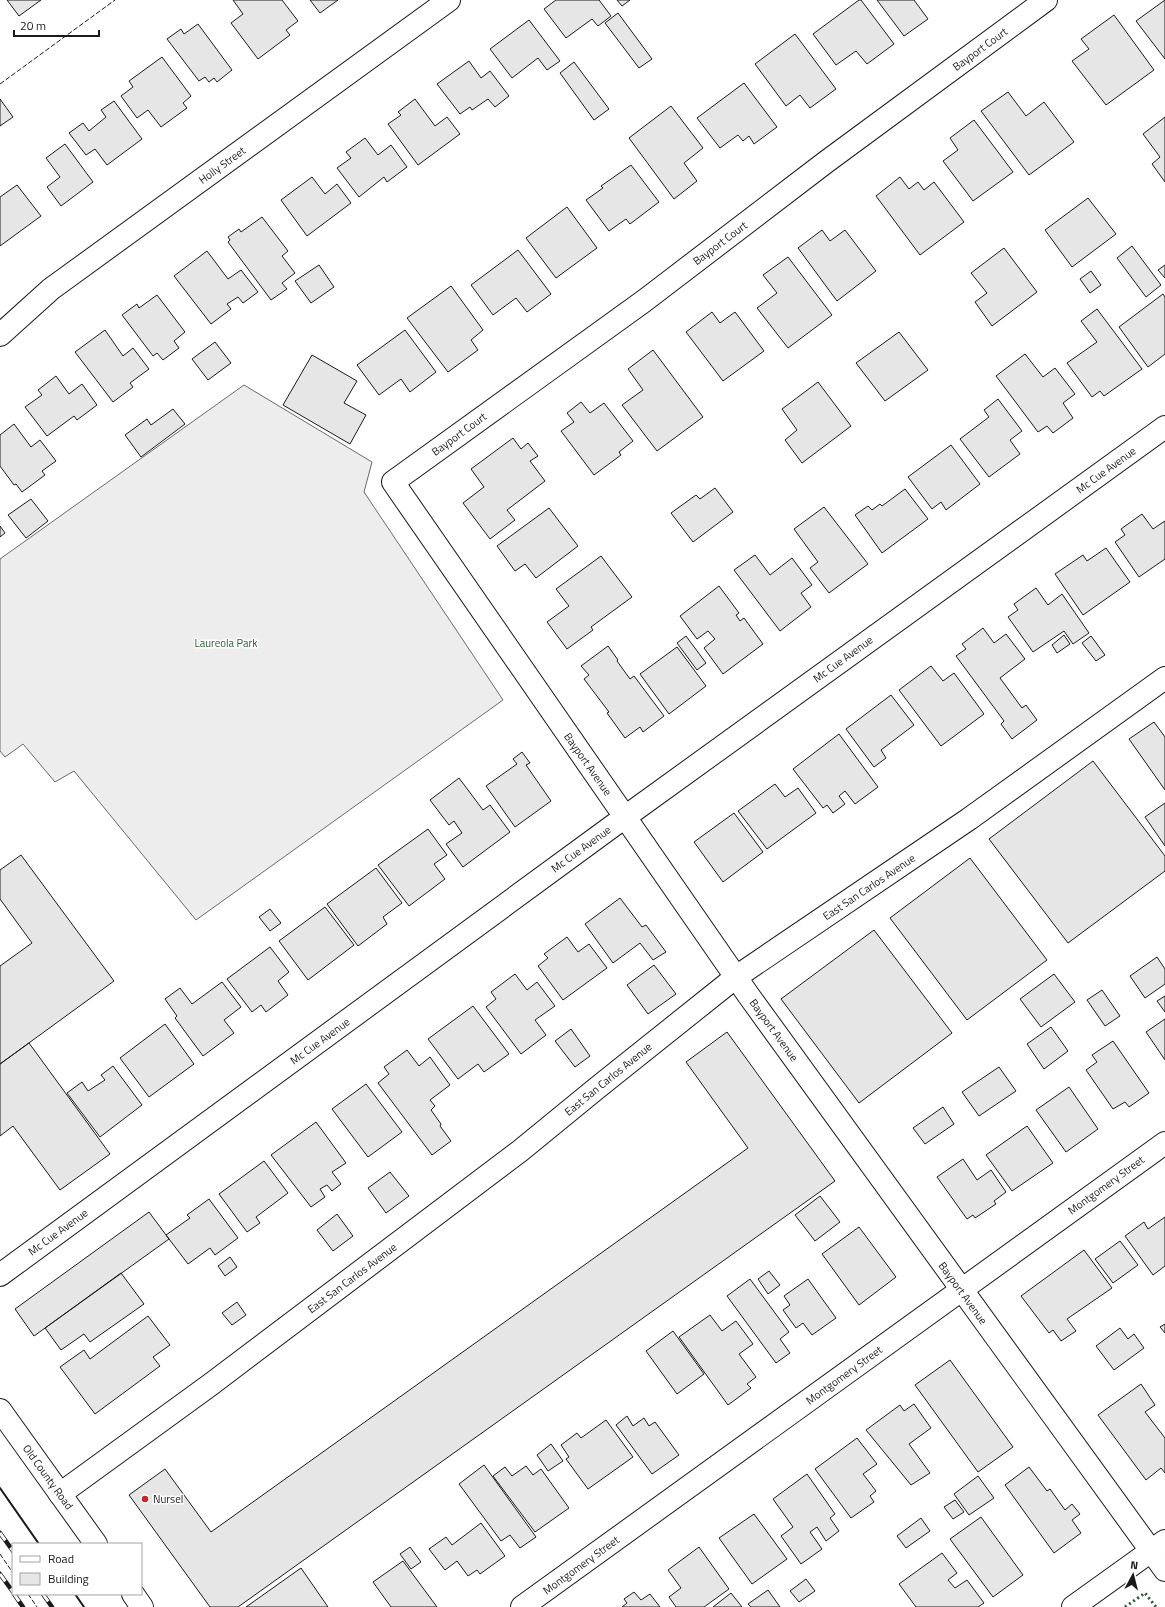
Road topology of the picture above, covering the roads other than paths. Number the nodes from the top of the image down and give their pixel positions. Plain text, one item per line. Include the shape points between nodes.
1 (449, 0) edge
2 (1046, 0) edge
3 (0, 335) edge
4 (1165, 427) edge
5 (393, 482) joint
6 (1165, 678) edge
7 (625, 817) junction
8 (736, 977) junction
9 (1165, 1143) edge
10 (0, 1275) edge
11 (961, 1290) junction
12 (0, 1410) edge
13 (60, 1494) junction
14 (95, 1543) edge
15 (1158, 1546) edge
16 (1165, 1570) edge
17 (134, 1595) edge
18 (142, 1607) edge
19 (522, 1607) edge
20 (1073, 1607) edge

1 - 3 street, Holly Street via 51,289
2 - 5 street, Bayport Court via 826,162 644,301
4 - 7 street, Mc Cue Avenue
5 - 7 street, Bayport Avenue
6 - 8 street, East San Carlos Avenue via 969,819
7 - 8 street, Bayport Avenue
7 - 10 street, Mc Cue Avenue
8 - 11 street, Bayport Avenue
8 - 13 street, East San Carlos Avenue via 507,1160 215,1381
9 - 11 street, Montgomery Street
11 - 15 street, Bayport Avenue
11 - 19 street, Montgomery Street
12 - 13 street, Old County Road
13 - 14 street, Old County Road
15 - 16 street, Bayport Avenue
15 - 20 street
17 - 18 street

